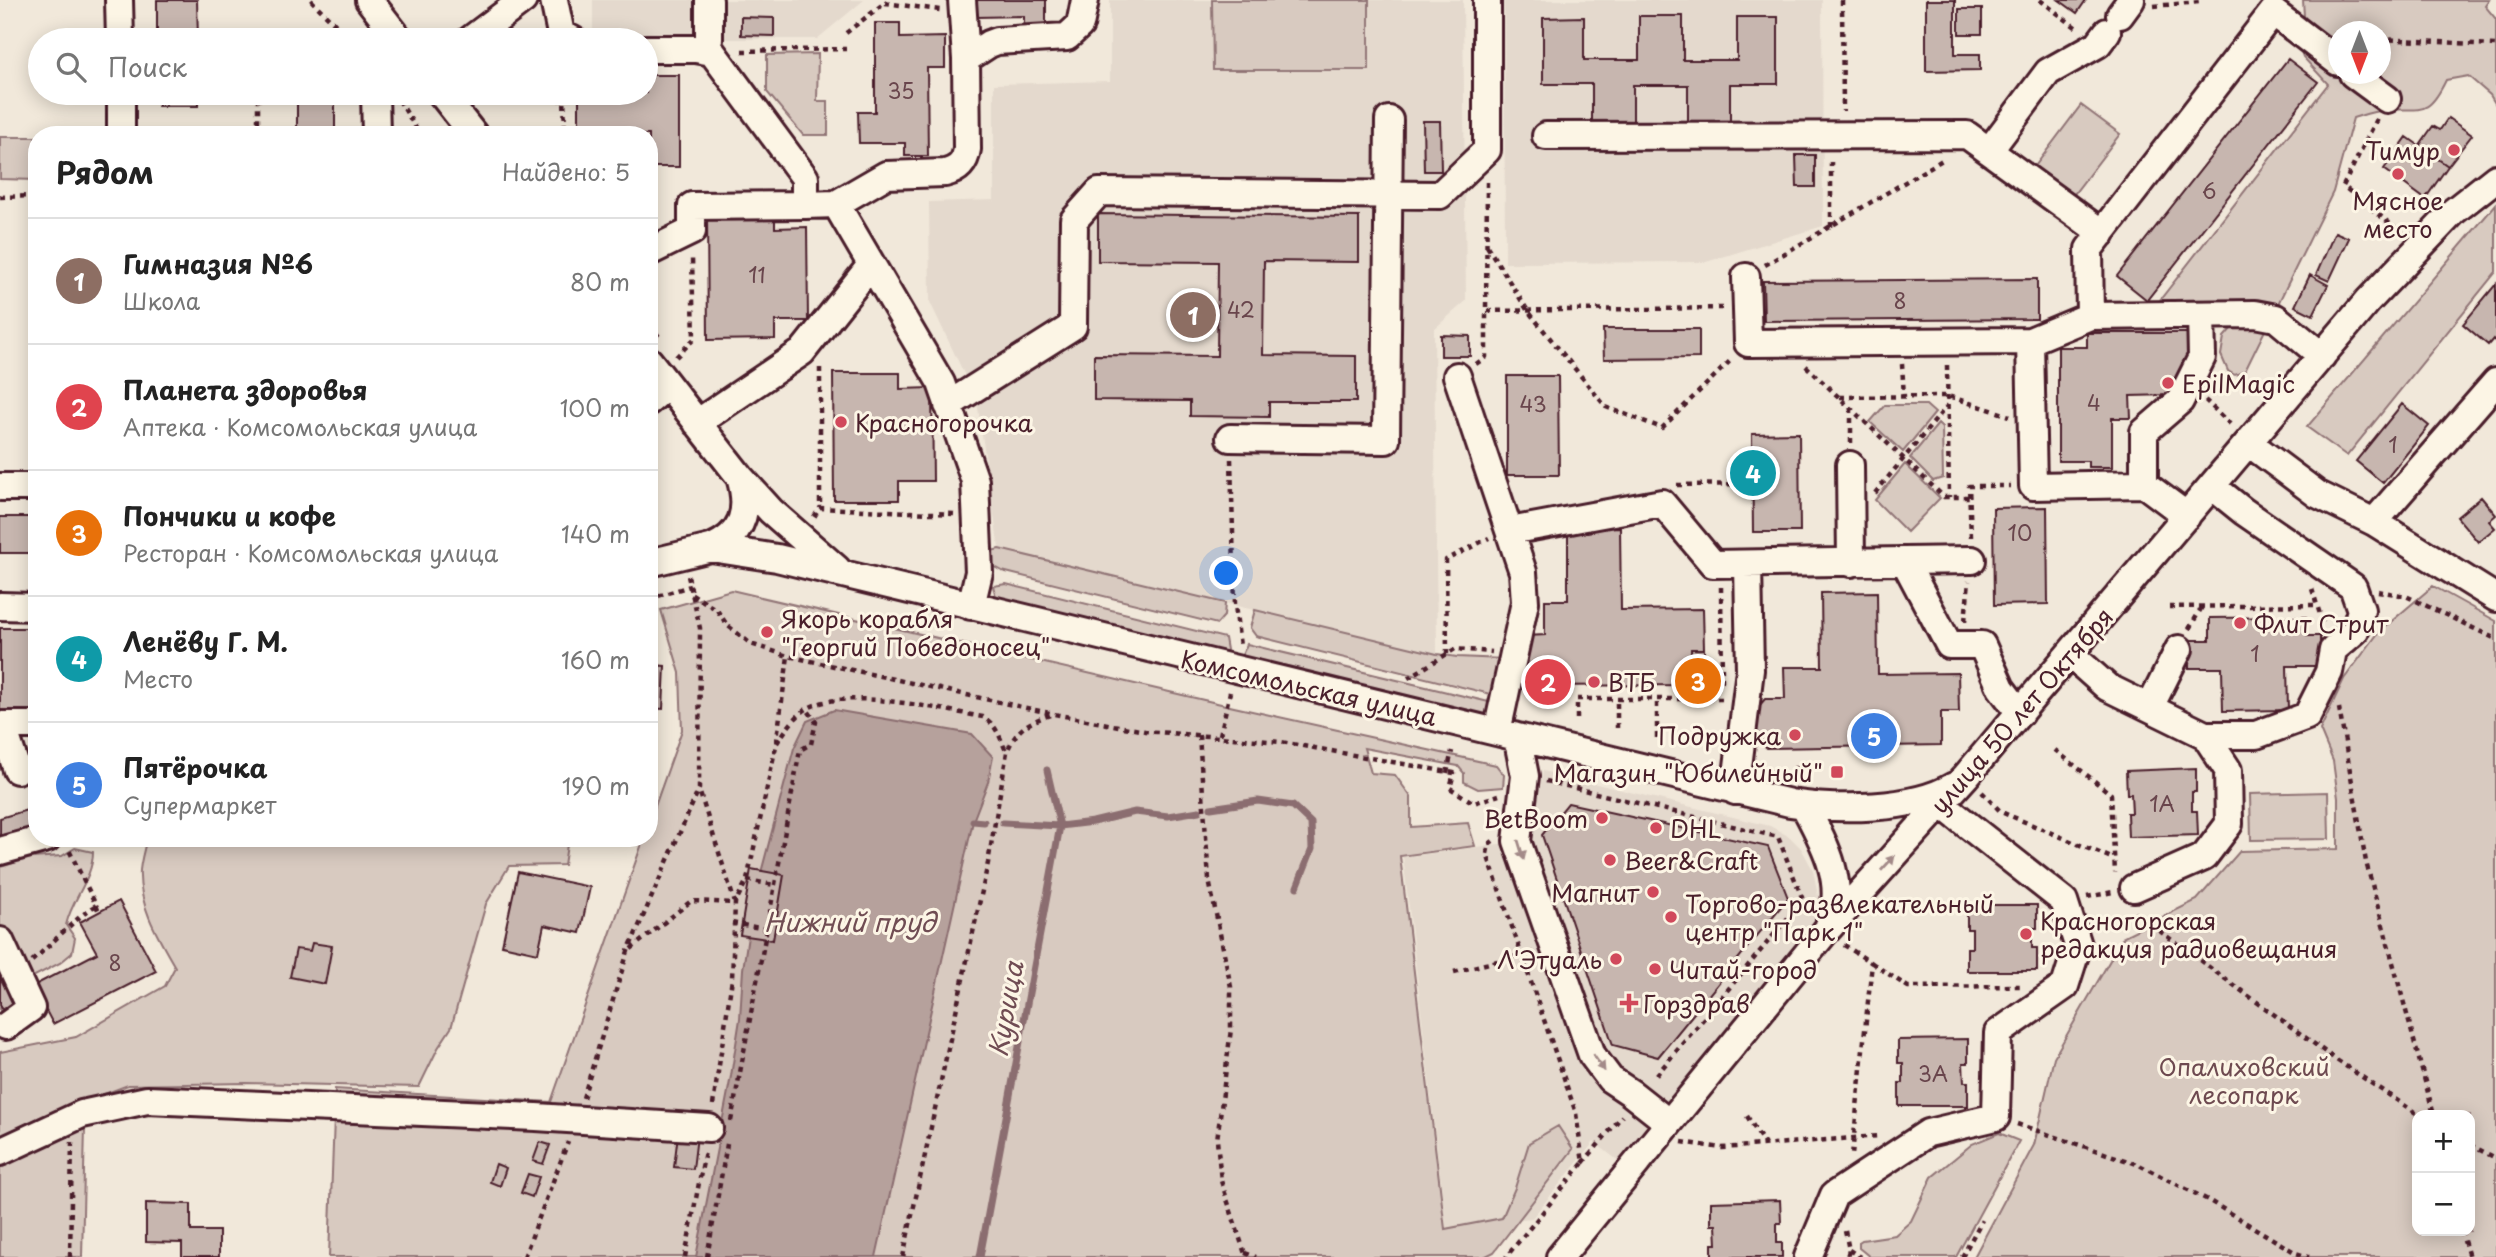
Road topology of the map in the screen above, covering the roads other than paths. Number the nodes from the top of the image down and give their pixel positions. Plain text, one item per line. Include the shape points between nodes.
1 (119, 0) edge
2 (369, 0) edge
3 (523, 0) edge
4 (554, 0) edge
5 (709, 0) edge
6 (1085, 0) edge
7 (1487, 0) edge
8 (2276, 6) edge
9 (962, 7) edge
10 (2116, 20) edge
11 (120, 28) edge
12 (391, 28) edge
13 (487, 28) edge
14 (560, 28) edge
15 (658, 50) edge
16 (709, 52) junction
17 (2328, 52) edge
18 (966, 59) junction
19 (2367, 84) edge
20 (2387, 99) road end
21 (121, 105) edge
22 (375, 105) edge
23 (450, 105) edge
24 (1388, 120) dead end
25 (121, 126) edge
26 (376, 126) edge
27 (467, 126) edge
28 (1546, 136) dead end
29 (1982, 146) junction
30 (2496, 177) edge
31 (1388, 194) junction
32 (836, 204) junction
33 (805, 205) junction
34 (2102, 233) junction
35 (658, 248) edge
36 (871, 265) junction
37 (1746, 276) road end
38 (2202, 314) junction
39 (2090, 316) junction
40 (2030, 341) junction
41 (2322, 356) junction
42 (1457, 376) road end
43 (2496, 382) edge
44 (659, 393) edge
45 (948, 405) junction
46 (697, 423) junction
47 (1230, 438) road end
48 (2249, 443) junction
49 (1850, 465) road end
50 (740, 477) junction
51 (2144, 484) junction
52 (2212, 486) junction
53 (0, 487) edge
54 (28, 487) edge
55 (2187, 516) junction
56 (2374, 523) junction
57 (1502, 533) junction
58 (711, 548) junction
59 (658, 561) edge
60 (1972, 561) road end
61 (1905, 562) junction
62 (1851, 563) junction
63 (1748, 564) junction
64 (844, 575) junction
65 (2496, 598) edge
66 (0, 606) edge
67 (971, 606) junction
68 (28, 607) edge
69 (2179, 649) dead end
70 (2070, 654) junction
71 (2150, 707) junction
72 (2020, 713) junction
73 (4, 725) edge
74 (28, 725) edge
75 (1505, 734) junction
76 (2205, 735) junction
77 (18, 770) edge
78 (1974, 784) junction
79 (1735, 791) junction
80 (1941, 804) junction
81 (1804, 805) junction
82 (28, 843) edge
83 (0, 851) edge
84 (2134, 888) road end
85 (1833, 937) junction
86 (0, 941) edge
87 (6, 1026) dead end
88 (709, 1128) road end
89 (1663, 1131) junction
90 (0, 1152) edge
91 (1560, 1257) edge
92 (1808, 1257) edge

1 - 11 street
2 - 12 street
3 - 13 street
4 - 14 street
5 - 16 street
6 - 18 street via 1080,25 1068,37 997,41
7 - 31 street via 1487,150 1440,195
8 - 17 street
8 - 34 street
9 - 18 street
10 - 29 street via 2048,72
15 - 16 street
16 - 33 street via 805,178
18 - 32 street via 967,149 961,166 944,173 886,175
19 - 20 street
21 - 25 street
22 - 26 street
23 - 27 street
24 - 31 street
28 - 29 street via 1967,135
29 - 34 street
30 - 41 street, улица 50 лет Октября via 2417,247
31 - 45 street via 1099,192 1074,220 1073,326
31 - 47 street via 1386,440
32 - 33 street
32 - 36 street
33 - 35 street via 692,205 692,231
34 - 39 street via 2089,249
36 - 45 street via 941,383
36 - 46 street via 802,352
37 - 40 street via 1748,343
38 - 39 street
38 - 41 street via 2276,318
38 - 51 street via 2202,358 2180,401 2144,432
39 - 40 street
40 - 51 street via 2032,486
41 - 48 street, улица 50 лет Октября
42 - 57 street
43 - 56 street
44 - 46 street
45 - 67 street via 975,481 979,572
46 - 50 street
48 - 52 street, улица 50 лет Октября
48 - 56 street via 2317,494
49 - 62 street
50 - 58 street via 745,505 739,526 724,543
50 - 64 street
51 - 55 street
52 - 55 street, улица 50 лет Октября
52 - 76 street via 2353,587 2361,610 2355,631 2333,650 2329,672 2307,716 2256,735
53 - 54 street
55 - 70 street, улица 50 лет Октября
56 - 65 street
57 - 63 street via 1662,503 1713,564
57 - 75 street via 1523,572 1525,601
58 - 59 street, Комсомольская улица
58 - 64 street, Комсомольская улица
60 - 61 street
61 - 62 street
61 - 72 street via 1949,645 1982,645 2001,688
62 - 63 street
63 - 79 street via 1750,670
64 - 67 street, Комсомольская улица
66 - 68 street
67 - 75 street, Комсомольская улица
69 - 71 street
70 - 71 street via 2107,687
70 - 72 street, улица 50 лет Октября
71 - 76 street
72 - 78 street, улица 50 лет Октября
73 - 74 street
73 - 77 street
75 - 79 street, Комсомольская улица
75 -> 89 street via 1519,746 1525,776 1517,841 1592,1055 1609,1079 1637,1098
76 - 84 street via 2228,770 2229,824 2204,857
78 - 80 street, улица 50 лет Октября
78 - 81 street, Комсомольская улица via 1913,800 1850,807
79 - 81 street, Комсомольская улица
85 -> 80 street, улица 50 лет Октября
80 - 92 street via 2064,901 2078,945 2065,986 1997,1033 1996,1117 1928,1133 1834,1195
81 - 85 street via 1825,844 1835,878
82 - 83 street
85 - 89 street, улица 50 лет Октября
86 - 87 street via 31,1008
88 - 90 street via 147,1100 73,1118
89 - 91 street, улица 50 лет Октября

